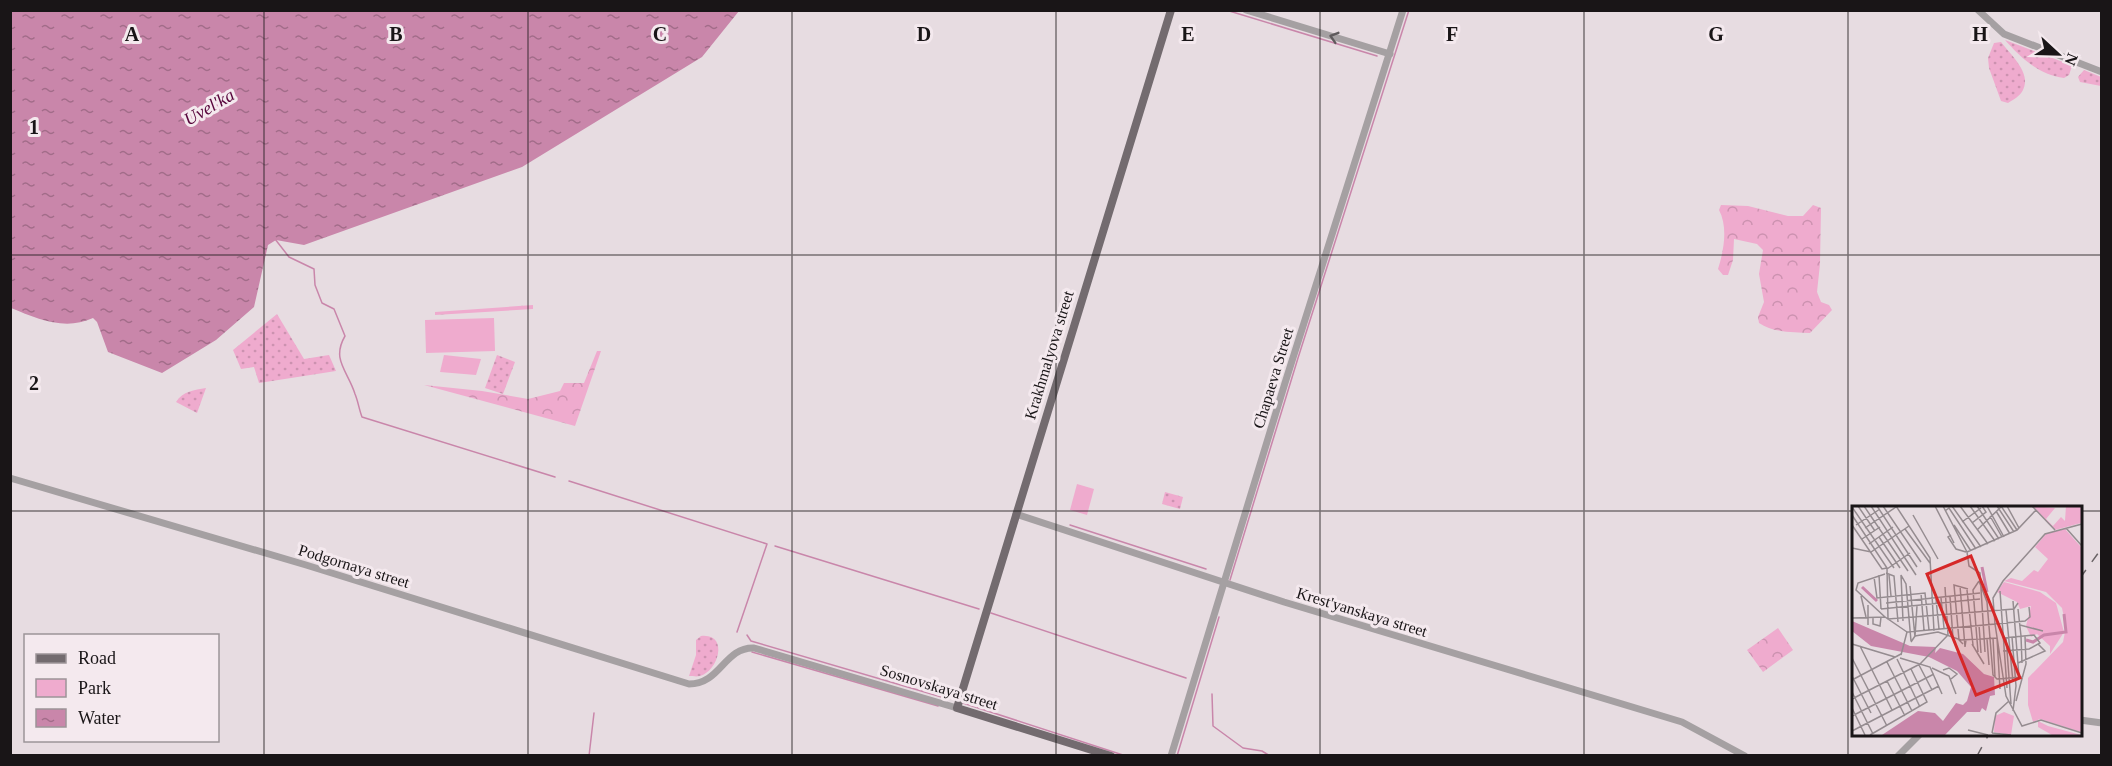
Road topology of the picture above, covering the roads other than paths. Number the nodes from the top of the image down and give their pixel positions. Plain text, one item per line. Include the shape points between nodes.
1 (1171, 10) edge
2 (1245, 10) edge
3 (1403, 10) edge
4 (1978, 10) edge
5 (1390, 54) junction
6 (2102, 72) edge
7 (10, 478) edge
8 (1016, 514) junction
9 (1224, 583) junction
10 (758, 649) joint
11 (957, 708) junction
12 (2082, 720) edge
13 (2102, 723) edge
14 (1919, 736) edge
15 (1111, 756) edge
16 (1172, 756) edge
17 (1745, 756) edge
18 (1898, 756) edge

1 - 8 main road, Krakhmalyova street
5 -> 2 street
3 - 5 street, Chapaeva Street
4 - 6 street via 2004,34
5 - 9 street, Chapaeva Street
7 - 10 street, Podgornaya street via 689,684 711,678 736,653
8 - 9 street, Krest'yanskaya street
8 - 11 main road, Krakhmalyova street
9 - 16 street, Chapaeva Street
9 - 17 street, Krest'yanskaya street via 1682,722
10 - 11 street, Sosnovskaya street
11 - 15 main road, Sosnovskaya street
12 - 13 street
14 - 18 street

